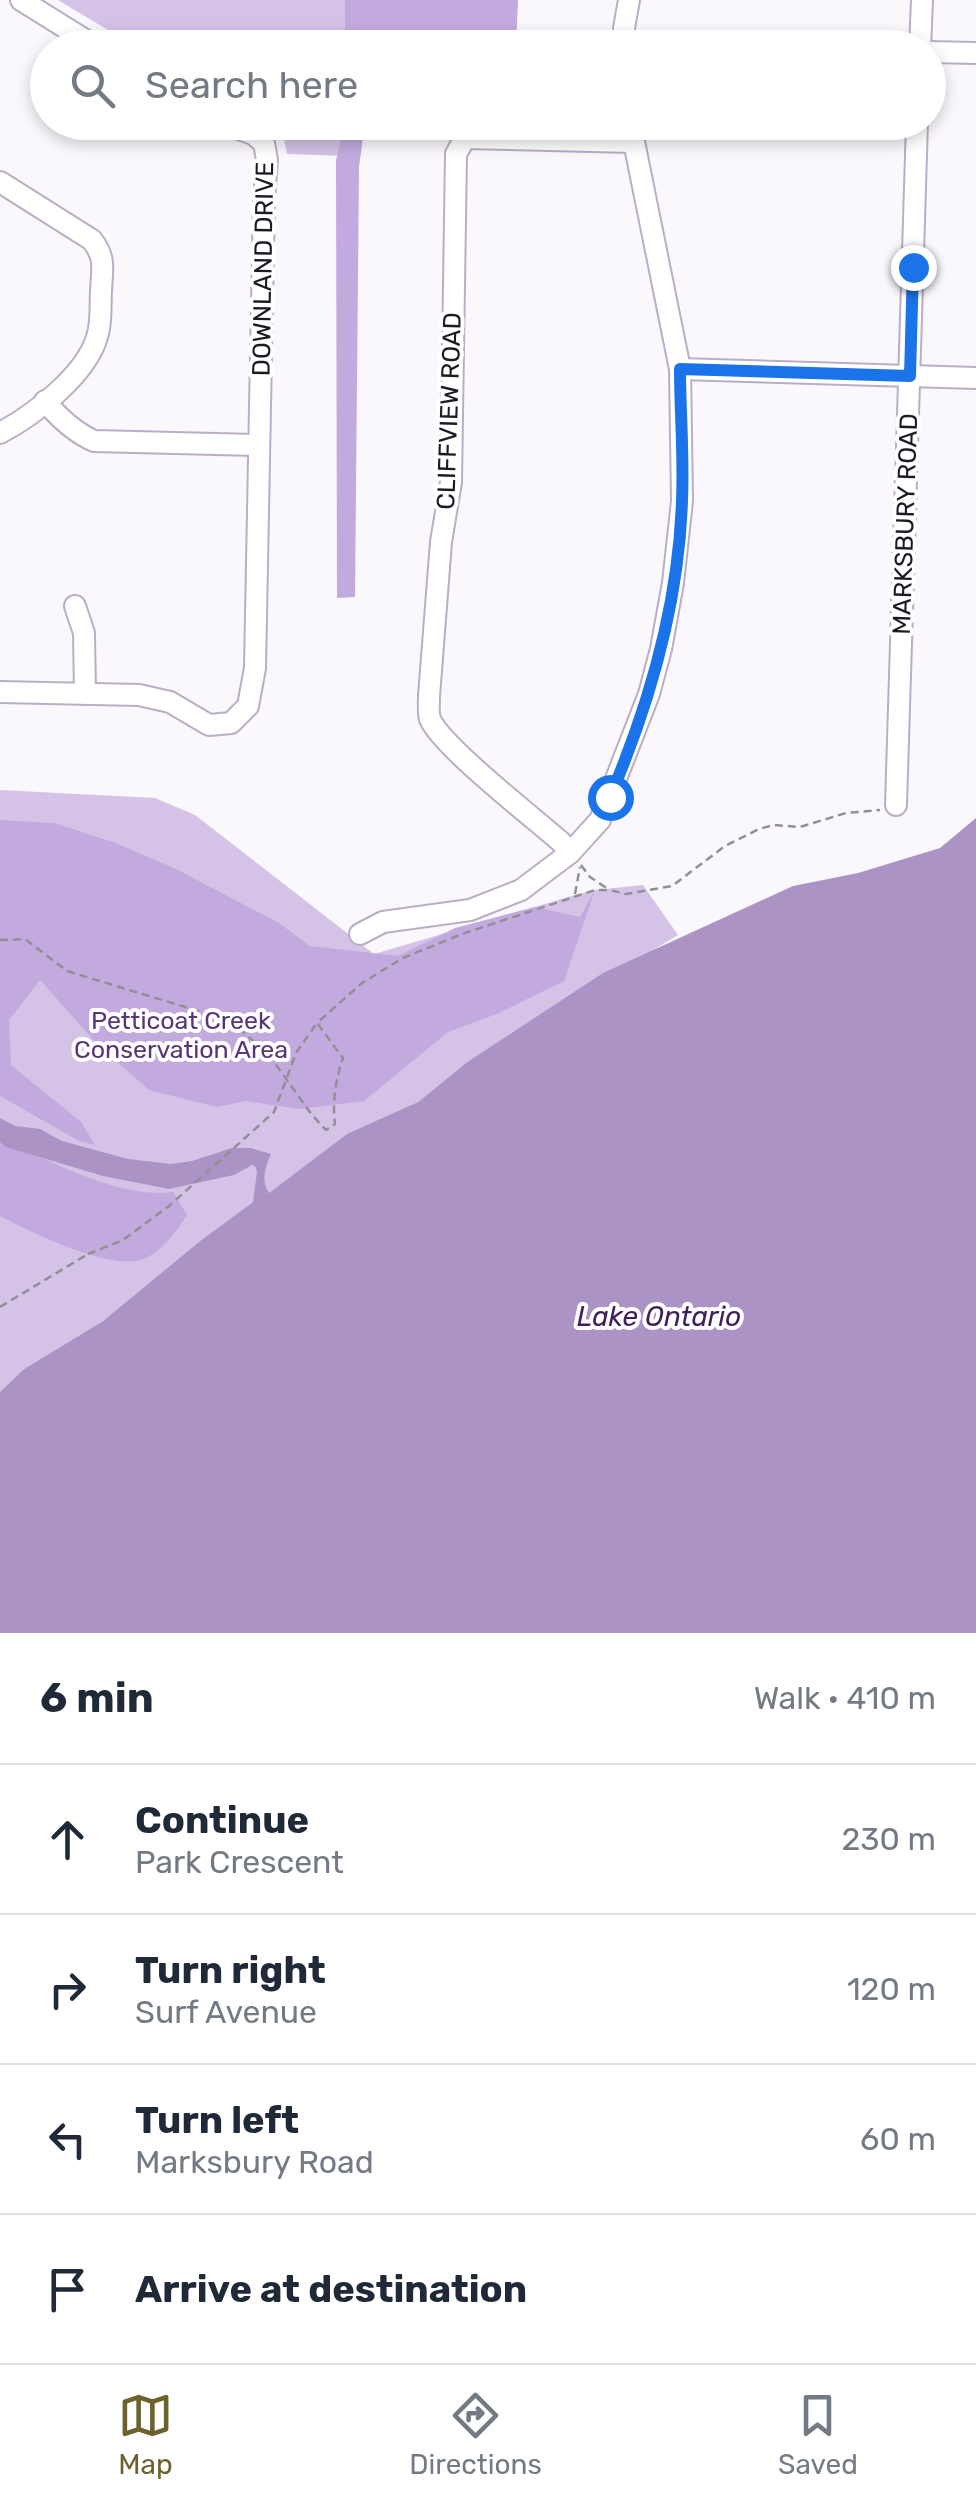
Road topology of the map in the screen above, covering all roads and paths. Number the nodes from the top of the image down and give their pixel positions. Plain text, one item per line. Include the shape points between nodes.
1 (629, 0) edge
2 (922, 0) edge
3 (27, 2) edge
4 (70, 30) edge
5 (624, 30) edge
6 (921, 30) edge
7 (946, 53) edge
8 (976, 54) edge
9 (260, 140) edge
10 (464, 140) edge
11 (634, 140) edge
12 (917, 140) edge
13 (0, 182) edge
14 (680, 369) junction
15 (910, 376) junction
16 (976, 378) edge
17 (45, 401) junction
18 (0, 433) edge
19 (258, 444) junction
20 (75, 606) dead end
21 (0, 692) edge
22 (85, 694) junction
23 (896, 805) joint
24 (575, 859) junction
25 (610, 890) junction
26 (574, 895) junction
27 (360, 934) dead end
28 (0, 940) edge
29 (317, 1023) junction
30 (0, 1307) edge

1 - 5 street
2 - 6 street
3 - 4 street
7 - 8 street
9 - 19 street, DOWNLAND DRIVE via 267,160
10 - 24 street, CLIFFVIEW ROAD via 456,154 452,482 441,542 430,718
11 - 14 street
12 - 15 street, MARKSBURY ROAD
13 - 17 street via 101,252 94,346
14 - 15 street
14 - 24 street via 682,501 661,649 600,820
15 - 16 street
15 - 23 street, MARKSBURY ROAD
17 - 18 street
17 - 19 street via 94,442
19 - 22 street via 255,668 248,706 231,723 209,726 170,702
20 - 22 street via 84,634
21 - 22 street
23 - 25 path via 800,827 759,829 672,886 626,894
24 - 25 path
24 - 26 path
24 - 27 street via 470,910 383,922
25 - 26 path
26 - 29 path via 403,958
28 - 29 path via 25,939 67,971 231,1020 269,1055 326,1130 334,1124 343,1058
29 - 30 path, bridge via 296,1053 274,1112 124,1240

